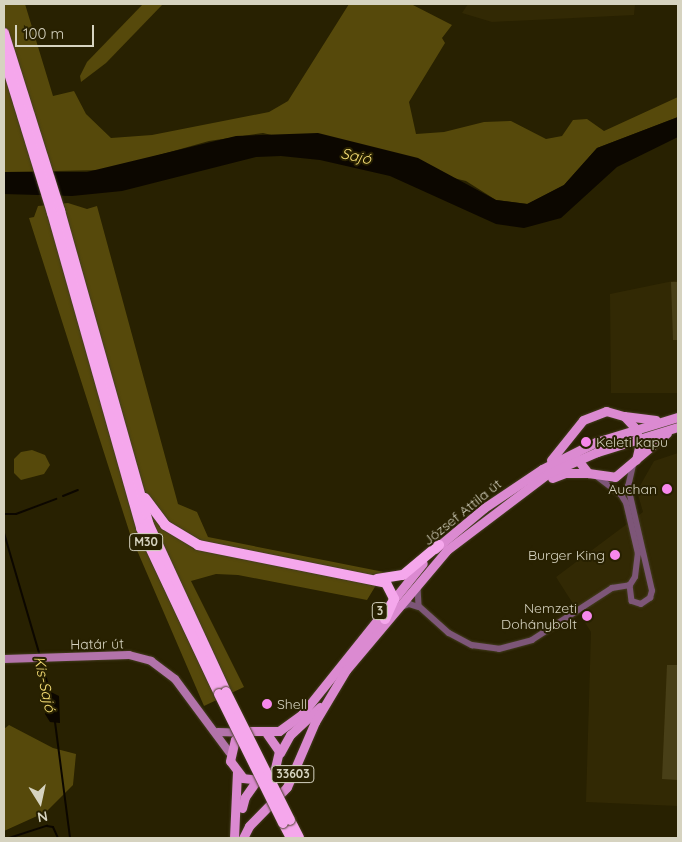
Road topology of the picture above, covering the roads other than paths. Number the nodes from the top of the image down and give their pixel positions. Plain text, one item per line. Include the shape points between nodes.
1 (4, 32) edge
2 (4, 56) edge
3 (28, 117) junction
4 (56, 212) junction
5 (624, 416) junction
6 (677, 417) edge
7 (677, 427) edge
8 (635, 428) junction
9 (575, 432) junction
10 (639, 438) junction
11 (574, 456) junction
12 (634, 462) junction
13 (129, 463) junction
14 (542, 469) junction
15 (592, 475) junction
16 (522, 492) junction
17 (443, 547) junction
18 (372, 580) junction
19 (631, 583) junction
20 (648, 583) junction
21 (604, 592) junction
22 (628, 593) junction
23 (394, 595) junction
24 (421, 608) junction
25 (385, 619) junction
26 (367, 642) junction
27 (4, 659) edge
28 (222, 693) junction
29 (327, 699) junction
30 (218, 732) junction
31 (244, 733) junction
32 (267, 734) junction
33 (229, 752) junction
34 (279, 756) junction
35 (237, 772) junction
36 (257, 780) junction
37 (287, 821) junction
38 (234, 838) edge
39 (238, 838) edge
40 (243, 838) edge
41 (291, 838) edge
42 (300, 838) edge

1 - 3 highway, M30
2 - 3 highway, M30
3 - 4 highway, M30
4 - 13 highway, M30
4 - 28 highway, M30 via 141,528
5 - 6 main road
5 - 8 main road
5 - 9 main road via 606,411 594,413
6 - 8 main road, József Attila út / 3
7 - 10 main road, József Attila út / 3
7 - 12 main road
8 - 10 main road
8 - 11 main road, József Attila út / 3
9 - 11 main road
9 - 14 main road
10 - 11 main road, József Attila út / 3
10 - 12 main road
11 - 14 main road, József Attila út / 3
11 - 15 main road
11 - 16 main road, József Attila út / 3
12 - 15 main road via 615,477
12 - 20 street via 628,487
13 - 18 highway via 153,512 188,542
13 - 28 highway, M30 via 159,550
14 - 17 main road, József Attila út / 3
15 - 16 main road via 559,474
15 - 19 street via 621,495 626,504 638,545
16 - 17 main road, József Attila út / 3
17 - 18 highway via 403,575
17 - 23 main road, József Attila út / 3
17 - 24 street via 418,588 416,599
17 - 25 main road, József Attila út / 3
18 - 23 highway via 388,585
19 - 20 street
19 - 21 street
19 - 22 street
20 - 22 street via 652,594 645,603 634,603
21 - 22 street
21 - 24 street via 532,640 504,649 462,642
23 - 25 highway
23 - 32 main road, József Attila út / 3 via 329,683 295,720
24 - 26 street via 409,604 400,608
25 - 26 main road, József Attila út / 3
26 - 29 main road, József Attila út / 3
27 - 30 main road, Határ út via 119,656 146,659 166,670
28 - 37 highway, M30, bridge
29 - 34 main road, 3 via 290,735
29 - 40 main road, 33603 via 287,786 249,826
30 - 31 main road via 228,735
30 - 33 main road, Határ út
31 - 32 main road, 3
31 - 33 main road via 235,740
32 - 34 main road via 276,743
33 - 35 main road
34 - 36 main road, 3 via 273,772
35 - 36 main road via 246,779
35 - 38 main road
36 - 39 main road, 3 via 245,797
37 - 41 highway, M30
37 - 42 highway, M30

